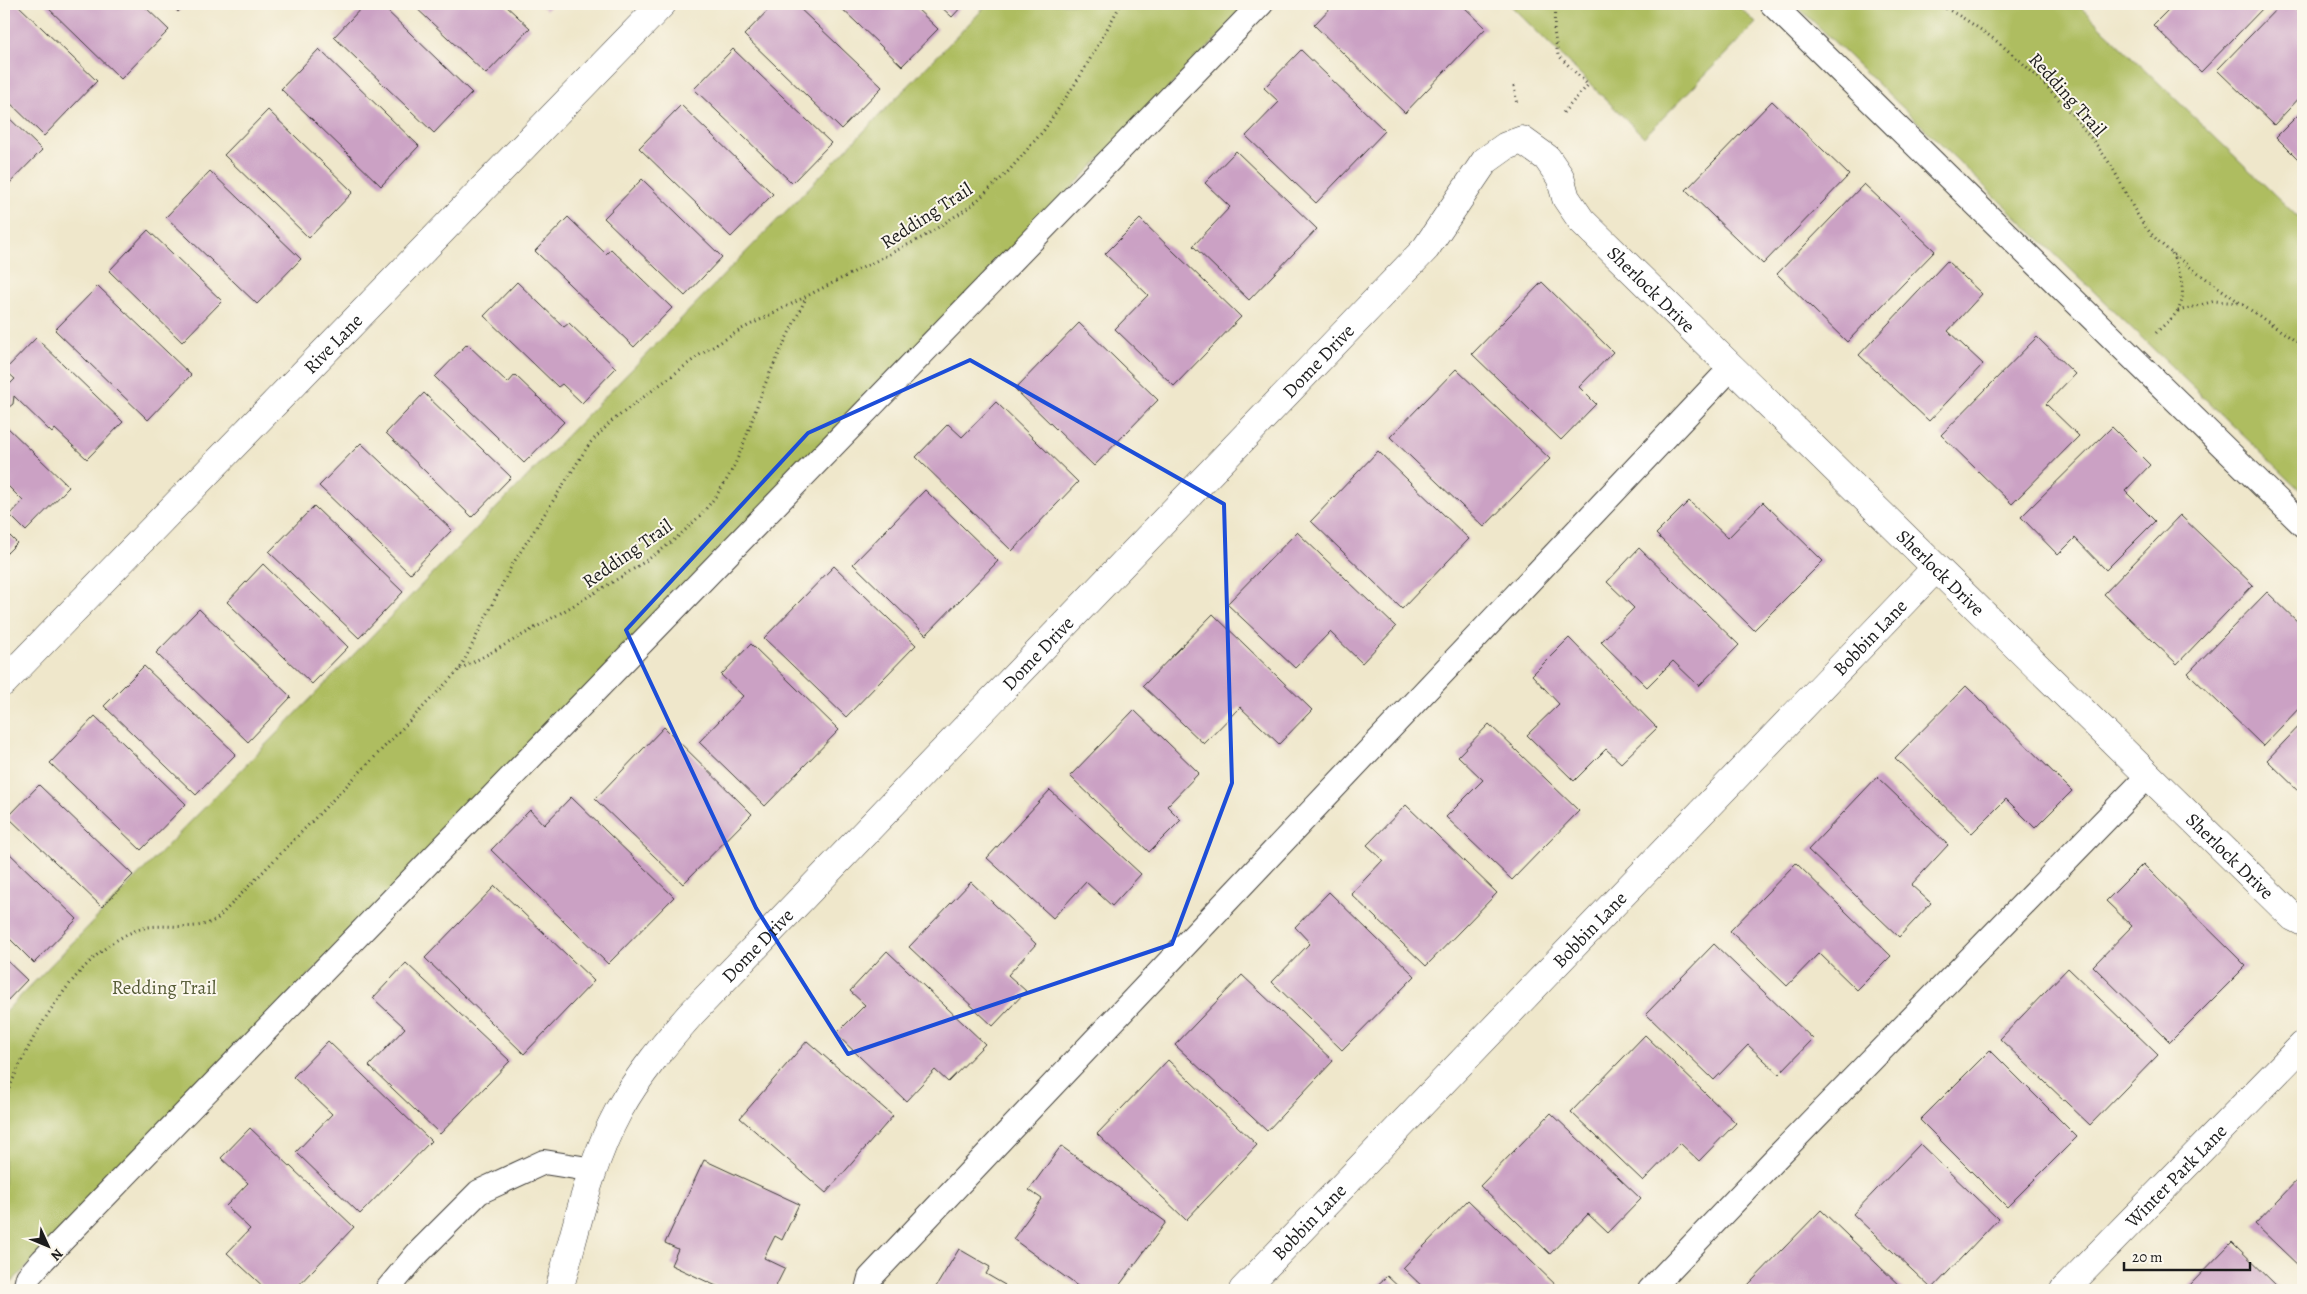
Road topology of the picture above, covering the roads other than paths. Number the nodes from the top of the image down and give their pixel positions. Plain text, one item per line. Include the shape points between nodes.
1 (662, 4) edge
2 (1261, 4) edge
3 (1772, 4) edge
4 (1581, 220) joint
5 (1731, 368) junction
6 (2303, 525) edge
7 (1935, 569) junction
8 (4, 682) edge
9 (2149, 775) junction
10 (2303, 922) edge
11 (2296, 1052) edge
12 (594, 1170) junction
13 (25, 1290) edge
14 (387, 1290) edge
15 (559, 1290) edge
16 (867, 1290) edge
17 (1243, 1290) edge
18 (1650, 1290) edge
19 (2064, 1290) edge

1 - 8 street, Rive Lane
2 - 13 lane via 43,1260 28,1277
3 - 6 lane
4 - 5 street, Sherlock Drive
4 - 12 street, Dome Drive via 1546,158 1522,140 1506,146 1485,161 1426,248 690,1015 649,1062 619,1110
5 - 7 street, Sherlock Drive
5 - 16 lane via 870,1278
7 - 9 street, Sherlock Drive
7 - 17 street, Bobbin Lane
9 - 10 street, Sherlock Drive via 2293,917
9 - 18 lane
11 - 19 street, Winter Park Lane
12 - 14 lane via 544,1162 479,1192 417,1254
12 - 15 street, Dome Drive

